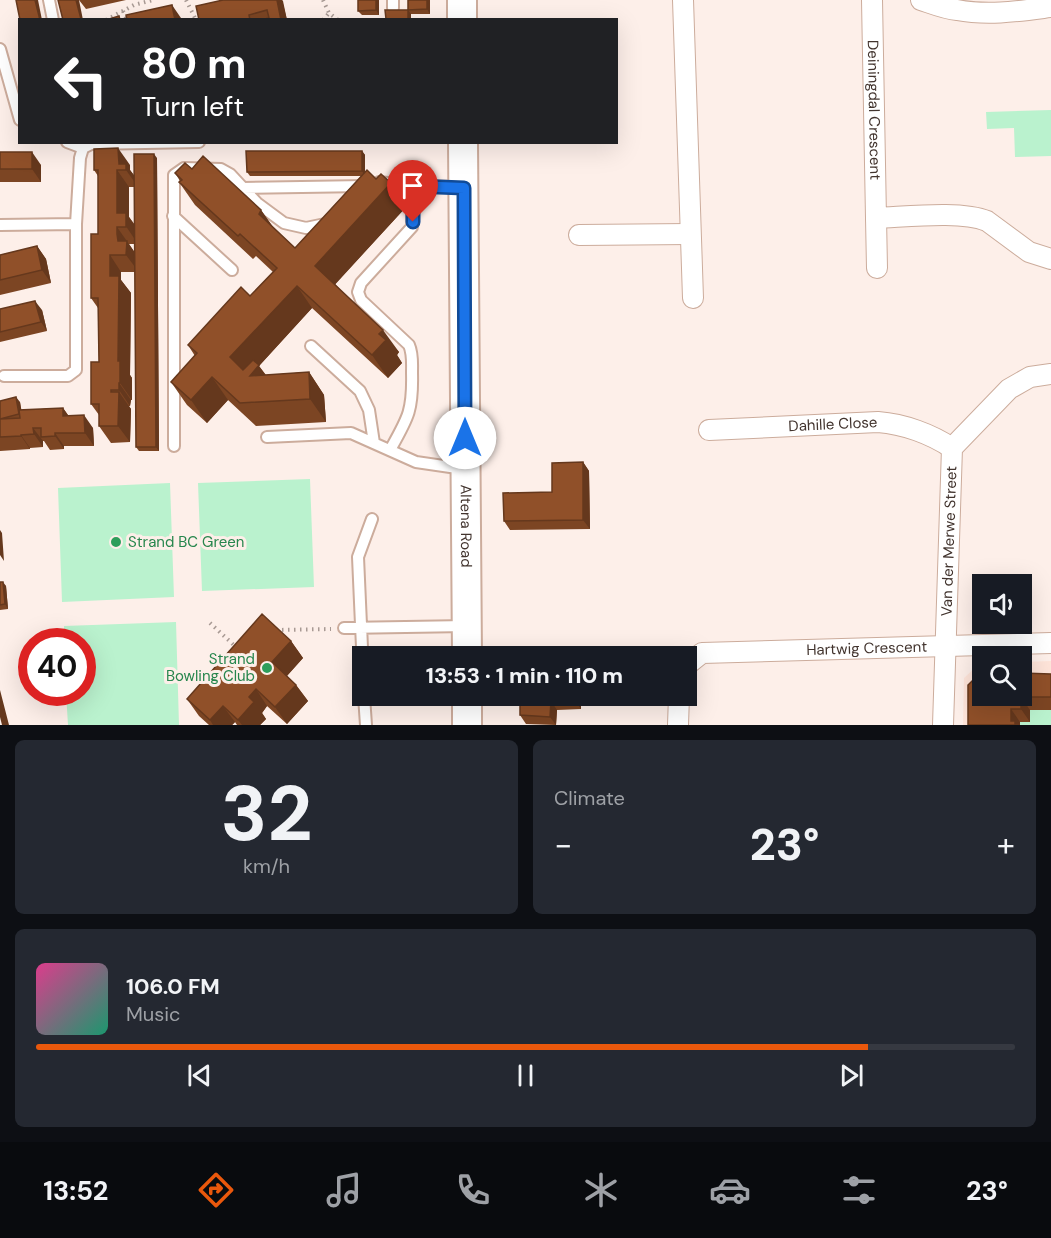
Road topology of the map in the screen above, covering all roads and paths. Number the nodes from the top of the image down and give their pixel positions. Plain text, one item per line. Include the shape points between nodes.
1 (49, 0) edge
2 (153, 0) edge
3 (186, 0) edge
4 (322, 0) edge
5 (462, 0) edge
6 (683, 0) edge
7 (872, 0) edge
8 (921, 0) edge
9 (1051, 7) edge
10 (123, 11) junction
11 (329, 14) junction
12 (53, 18) edge
13 (110, 18) edge
14 (126, 18) edge
15 (195, 18) edge
16 (325, 18) edge
17 (335, 18) edge
18 (462, 18) edge
19 (0, 49) edge
20 (18, 113) edge
21 (72, 144) edge
22 (91, 144) edge
23 (463, 144) edge
24 (83, 148) junction
25 (368, 186) junction
26 (413, 186) junction
27 (243, 188) junction
28 (464, 188) junction
29 (353, 201) edge
30 (173, 216) junction
31 (338, 216) edge
32 (876, 218) junction
33 (76, 224) junction
34 (0, 225) edge
35 (690, 234) junction
36 (579, 235) dead end
37 (1051, 259) edge
38 (877, 268) dead end
39 (232, 270) dead end
40 (693, 298) dead end
41 (311, 346) dead end
42 (1051, 374) edge
43 (4, 376) dead end
44 (709, 430) dead end
45 (267, 437) dead end
46 (374, 443) junction
47 (174, 446) dead end
48 (952, 448) junction
49 (390, 450) junction
50 (466, 469) junction
51 (372, 519) dead end
52 (210, 623) dead end
53 (467, 626) junction
54 (344, 628) joint
55 (361, 629) junction
56 (269, 632) edge
57 (1051, 643) edge
58 (362, 646) edge
59 (467, 646) edge
60 (945, 646) junction
61 (243, 653) edge
62 (697, 656) edge
63 (365, 706) edge
64 (467, 706) edge
65 (679, 706) edge
66 (366, 725) edge
67 (467, 725) edge
68 (678, 725) edge
69 (943, 725) edge

1 - 12 lane
2 - 10 path
3 - 15 path
4 - 11 path
5 - 18 street
6 - 35 street
7 - 32 street, Deiningdal Crescent
8 - 9 street via 973,13
10 - 13 path
10 - 14 path
11 - 16 path
11 - 17 path
19 - 20 lane
21 - 24 lane
22 - 24 lane
23 - 28 street, Altena Road
24 - 33 lane
25 - 26 lane via 380,182
25 - 27 lane
25 - 29 lane
26 - 28 lane
26 - 49 lane via 412,227 361,283 358,292 361,300 409,345 412,354 410,411
27 - 30 lane via 221,169 180,170 173,179
27 - 31 lane via 257,203 291,226 315,228
28 - 50 street, Altena Road
30 - 39 lane
30 - 47 lane
32 - 37 street via 980,218 1029,252
32 - 38 street, Deiningdal Crescent
33 - 34 lane
33 - 43 lane via 76,370 68,376
35 - 36 street
35 - 40 street
41 - 46 lane via 360,392 369,410
42 - 48 street, Van der Merwe Street via 1030,376 1009,389
44 - 48 street, Dahille Close via 878,422 925,434
45 - 46 lane via 351,433
46 - 49 lane
48 - 60 street, Van der Merwe Street
49 - 50 lane via 416,462
50 - 53 street, Altena Road
51 - 55 lane via 358,557
52 - 61 path
53 - 55 lane
53 - 59 street, Altena Road
54 - 55 lane
54 - 56 path
55 - 58 lane
57 - 60 street, Hartwig Crescent
60 - 62 street, Hartwig Crescent via 702,653
60 - 69 street, Van der Merwe Street
63 - 66 lane
64 - 67 street
65 - 68 street

